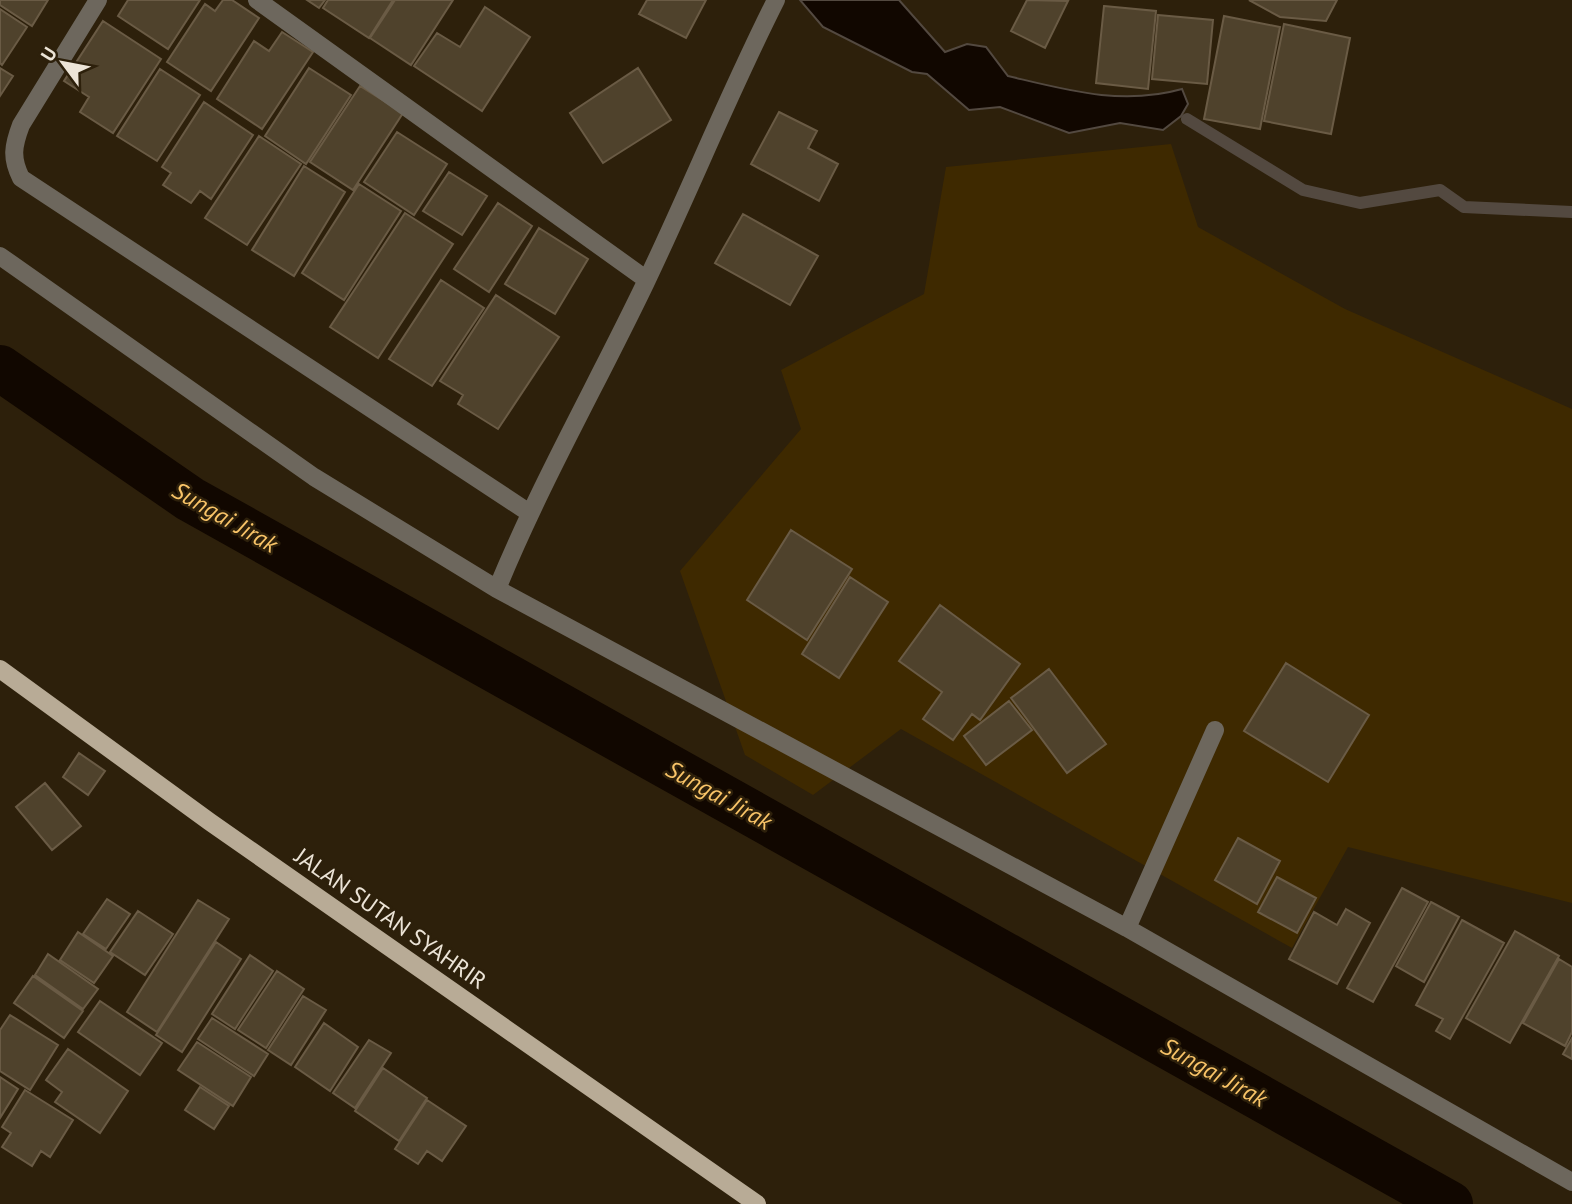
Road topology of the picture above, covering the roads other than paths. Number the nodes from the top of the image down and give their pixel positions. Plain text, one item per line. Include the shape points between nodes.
1 (98, 0) edge
2 (257, 0) edge
3 (776, 0) edge
4 (0, 256) edge
5 (647, 280) junction
6 (528, 512) junction
7 (497, 589) junction
8 (0, 669) edge
9 (1215, 730) dead end
10 (1127, 928) junction
11 (1572, 1182) edge
12 (757, 1204) edge

1 - 6 street via 21,125 13,145 13,162 21,178
2 - 5 street
3 - 5 street
4 - 7 street via 314,477
5 - 6 street
6 - 7 street
7 - 10 street
8 - 12 main road, JALAN SUTAN SYAHRIR via 210,822
9 - 10 street
10 - 11 street

